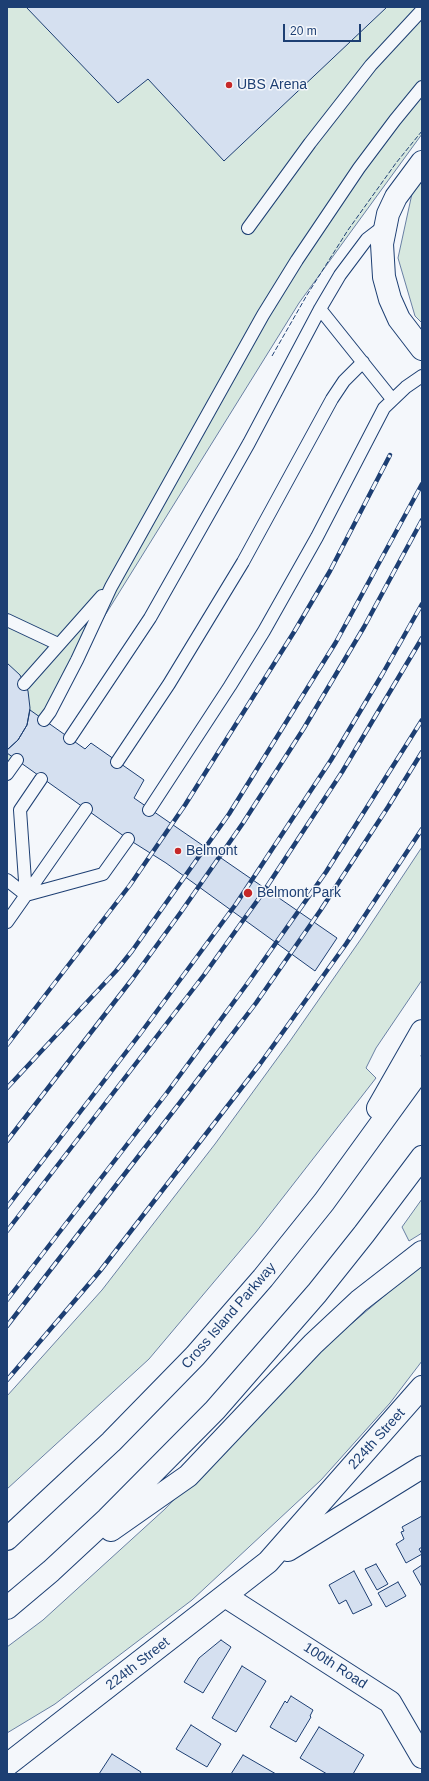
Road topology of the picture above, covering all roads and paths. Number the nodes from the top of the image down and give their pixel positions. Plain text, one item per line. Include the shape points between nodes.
1 (422, 10) edge
2 (422, 87) edge
3 (422, 162) edge
4 (384, 226) junction
5 (248, 228) dead end
6 (320, 309) junction
7 (422, 349) edge
8 (363, 362) junction
9 (422, 376) edge
10 (392, 399) junction
11 (111, 587) junction
12 (7, 620) edge
13 (58, 644) junction
14 (24, 684) dead end
15 (44, 720) dead end
16 (70, 738) dead end
17 (17, 760) dead end
18 (117, 762) dead end
19 (7, 774) edge
20 (41, 779) dead end
21 (86, 809) dead end
22 (149, 810) dead end
23 (128, 840) dead end
24 (7, 880) edge
25 (26, 895) junction
26 (7, 922) edge
27 (422, 1031) edge
28 (422, 1067) edge
29 (422, 1157) edge
30 (324, 1202) junction
31 (422, 1252) edge
32 (421, 1390) edge
33 (422, 1467) edge
34 (7, 1539) edge
35 (268, 1562) junction
36 (51, 1571) junction
37 (225, 1596) junction
38 (7, 1608) edge
39 (422, 1757) edge
40 (7, 1765) edge

1 - 5 lane via 371,65
2 - 11 lane via 359,168 294,266 241,353
3 - 4 main road via 396,197
4 - 6 lane via 367,239 354,254
4 - 7 main road via 382,256 390,299 399,319
6 - 8 lane
6 - 16 lane via 249,443 150,618
8 - 10 lane
8 - 18 lane via 348,376 332,399 243,562
9 - 10 lane
10 - 22 lane via 376,421 317,537 264,631
11 - 13 lane
11 - 15 lane via 77,660
12 - 13 lane
13 - 14 lane
17 - 19 lane
20 - 25 lane via 20,810
21 - 25 lane
23 - 25 lane via 103,874
24 - 25 lane
25 - 26 lane
27 - 30 main road
28 - 30 main road, Cross Island Parkway
29 - 36 main road via 364,1234 268,1351 161,1466
30 - 34 main road, Cross Island Parkway via 263,1278 195,1356 111,1442
31 - 36 main road via 359,1301 313,1344 188,1476
32 - 35 main road, 224th Street
33 - 35 main road, 224th Street
35 - 37 main road, 224th Street
36 - 38 main road
37 - 39 main road, 100th Road via 390,1702
37 - 40 main road, 224th Street

